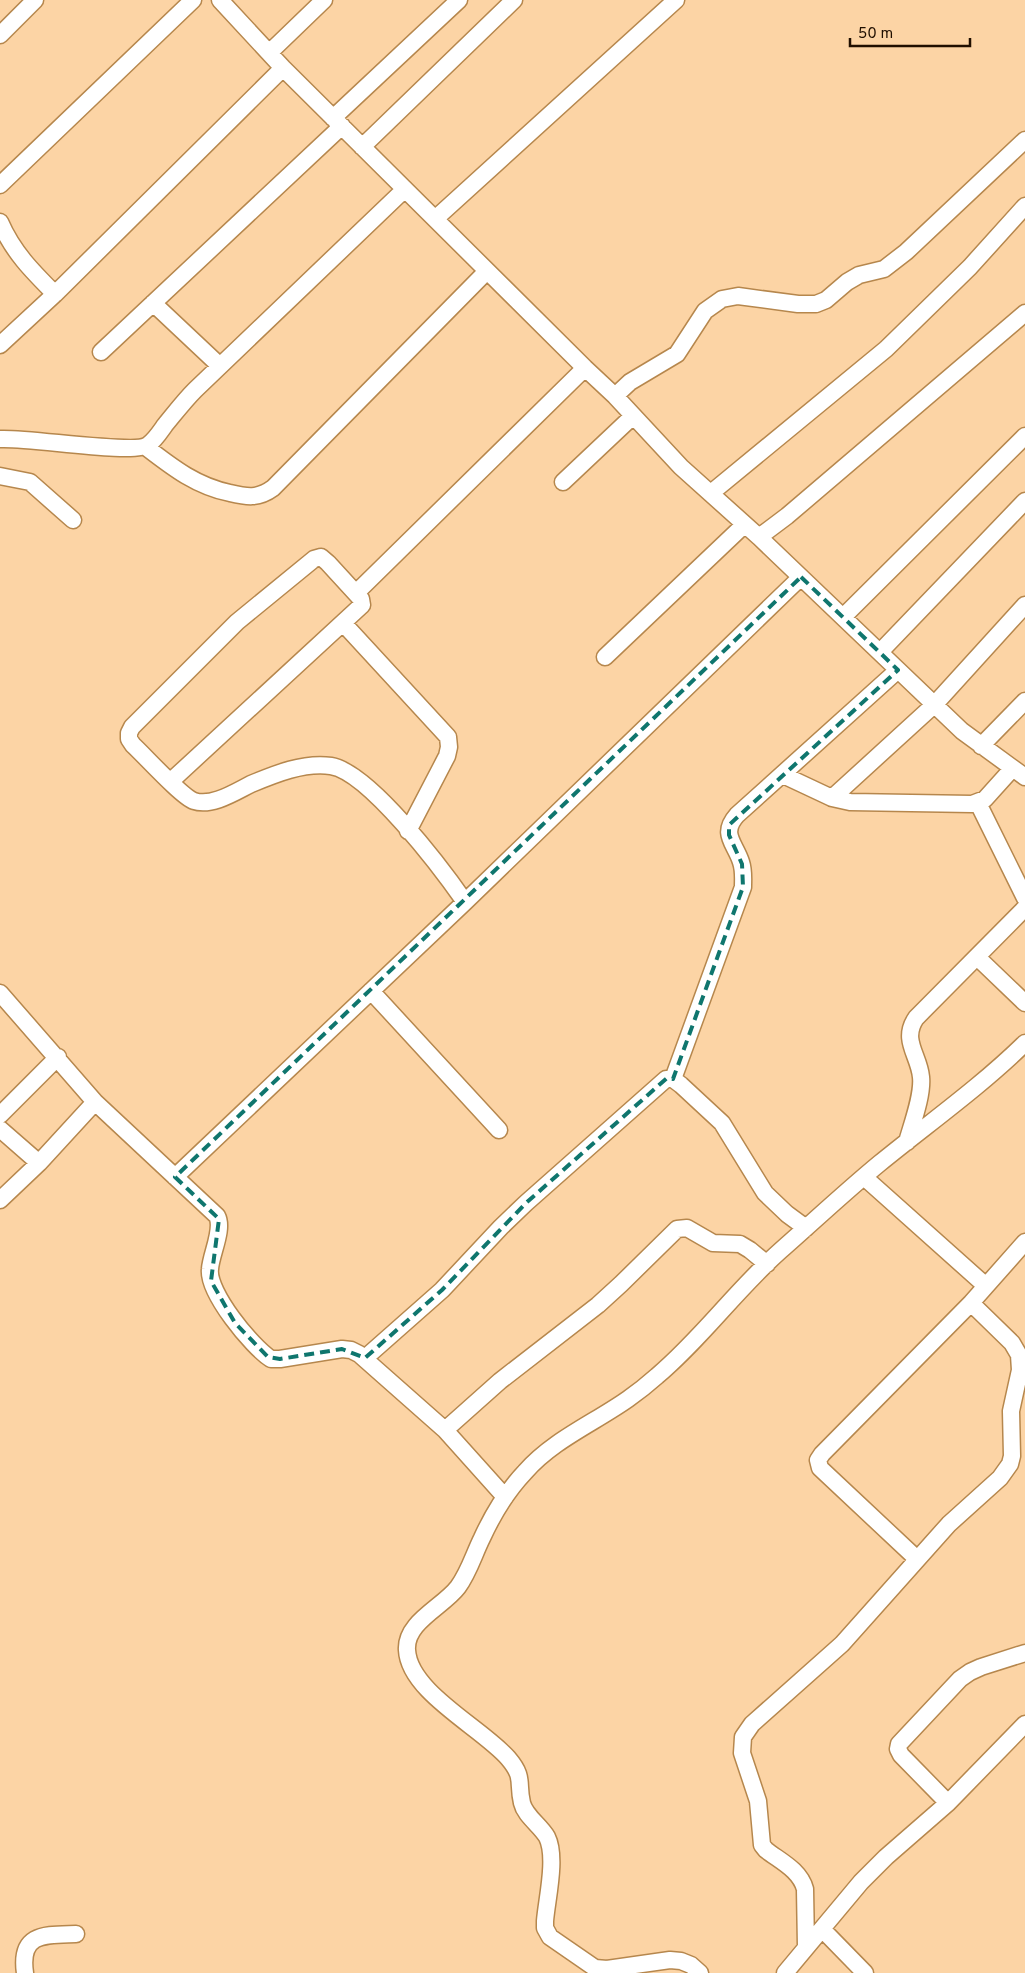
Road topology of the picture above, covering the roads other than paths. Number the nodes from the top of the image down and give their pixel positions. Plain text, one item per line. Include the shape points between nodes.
1 (35, 0) edge
2 (193, 0) edge
3 (220, 0) edge
4 (324, 0) edge
5 (458, 0) edge
6 (514, 0) edge
7 (676, 0) edge
8 (0, 34) edge
9 (269, 53) junction
10 (283, 68) junction
11 (337, 122) junction
12 (1025, 140) edge
13 (362, 147) junction
14 (0, 185) edge
15 (405, 189) junction
16 (1025, 206) edge
17 (435, 219) junction
18 (0, 222) edge
19 (487, 271) junction
20 (55, 294) junction
21 (153, 303) junction
22 (1025, 313) edge
23 (0, 345) edge
24 (101, 352) dead end
25 (220, 366) junction
26 (585, 368) junction
27 (615, 396) junction
28 (633, 416) junction
29 (1025, 436) edge
30 (0, 439) edge
31 (146, 447) junction
32 (0, 476) edge
33 (563, 482) dead end
34 (711, 493) junction
35 (1025, 501) edge
36 (73, 520) dead end
37 (744, 525) junction
38 (759, 537) junction
39 (801, 577) junction
40 (356, 593) junction
41 (1025, 604) edge
42 (843, 617) junction
43 (343, 623) junction
44 (880, 652) junction
45 (605, 657) dead end
46 (898, 670) junction
47 (1025, 701) edge
48 (935, 704) junction
49 (982, 746) junction
50 (1018, 773) edge
51 (783, 775) junction
52 (171, 781) junction
53 (832, 798) junction
54 (978, 803) junction
55 (408, 831) junction
56 (1025, 898) edge
57 (464, 902) junction
58 (1025, 908) edge
59 (977, 957) junction
60 (371, 991) junction
61 (3, 1003) edge
62 (1025, 1003) edge
63 (1025, 1043) edge
64 (58, 1058) junction
65 (673, 1079) junction
66 (96, 1102) junction
67 (0, 1115) edge
68 (0, 1129) edge
69 (499, 1130) dead end
70 (907, 1142) junction
71 (38, 1163) junction
72 (175, 1177) junction
73 (864, 1177) junction
74 (0, 1200) edge
75 (806, 1228) junction
76 (1025, 1242) edge
77 (767, 1264) junction
78 (986, 1286) junction
79 (971, 1303) junction
80 (365, 1358) junction
81 (445, 1430) junction
82 (505, 1497) junction
83 (917, 1559) junction
84 (1025, 1653) edge
85 (1025, 1724) edge
86 (948, 1803) junction
87 (822, 1929) junction
88 (76, 1934) dead end
89 (806, 1947) junction
90 (25, 1973) edge
91 (700, 1973) edge
92 (785, 1973) edge
93 (865, 1973) edge

1 - 8 street
2 - 14 street
3 - 9 street
4 - 9 street
5 - 11 street
6 - 13 street
7 - 17 street
9 - 10 street
10 - 11 street
10 - 20 street
11 - 13 street
11 - 21 street
12 - 27 street via 889,266 859,275 816,304 738,296 722,299 705,311 677,354 630,382
13 - 15 street
15 - 17 street
15 - 25 street
16 - 34 street via 970,267 886,349
17 - 19 street
18 - 20 street via 16,253
19 - 26 street
19 - 31 street via 266,493 247,497 210,488 179,472
20 - 23 street
21 - 24 street
21 - 25 street
22 - 38 street
25 - 31 street via 183,402
26 - 27 street
26 - 40 street
27 - 28 street
28 - 33 street
28 - 34 street via 681,467
29 - 42 street
30 - 31 street via 128,449
32 - 36 street via 30,482
34 - 37 street
35 - 44 street
37 - 38 street
37 - 45 street
38 - 39 street
39 - 42 street
39 - 57 street
40 - 43 street via 362,605
40 - 52 street via 326,560 318,557 237,622 132,727 130,741
41 - 48 street
42 - 44 street
43 - 52 street
43 - 55 street via 448,737 447,756
44 - 46 street
46 - 48 street
46 - 51 street
47 - 49 street
48 - 49 street
48 - 53 street
49 - 50 street
50 - 54 street
51 - 53 street
51 - 65 street via 730,825 729,835 742,864 743,887
52 - 55 street via 192,801 204,803 278,773 331,766 362,782
53 - 54 street via 860,803
54 - 56 street
55 - 57 street via 442,870
57 - 60 street
58 - 59 street
59 - 62 street
59 - 70 street via 910,1028 921,1086
60 - 69 street
60 - 72 street
61 - 64 street
63 - 70 street via 980,1086
64 - 66 street
64 - 67 street
65 - 75 street via 722,1123 774,1203
65 - 80 street via 662,1081 526,1203 442,1290
66 - 71 street
66 - 72 street
68 - 71 street
70 - 73 street
71 - 74 street
72 - 80 street via 219,1219 210,1268 211,1281 235,1323 268,1356 280,1359 342,1349
73 - 75 street
73 - 78 street
75 - 77 street
76 - 78 street
77 - 81 street via 740,1244 713,1243 687,1228 677,1229 616,1290 500,1381
77 - 82 street via 657,1376 629,1399 542,1455
78 - 79 street
79 - 83 street via 1012,1343 1019,1355 1020,1370 1010,1424 1012,1456 1000,1478 954,1519
79 - 83 street via 818,1460 820,1468
80 - 81 street
81 - 82 street
82 - 91 street via 457,1589 410,1635 408,1662 435,1696 500,1749 516,1768 524,1809 550,1843 545,1921 550,1937 595,1968 676,1960
83 - 89 street via 842,1644 752,1724 743,1737 742,1754 758,1801 762,1845 795,1872 803,1883
84 - 86 street via 970,1672 899,1744 901,1755
85 - 86 street
86 - 87 street via 874,1870
87 - 89 street
87 - 93 street
88 - 90 street via 33,1939 24,1956
89 - 92 street

